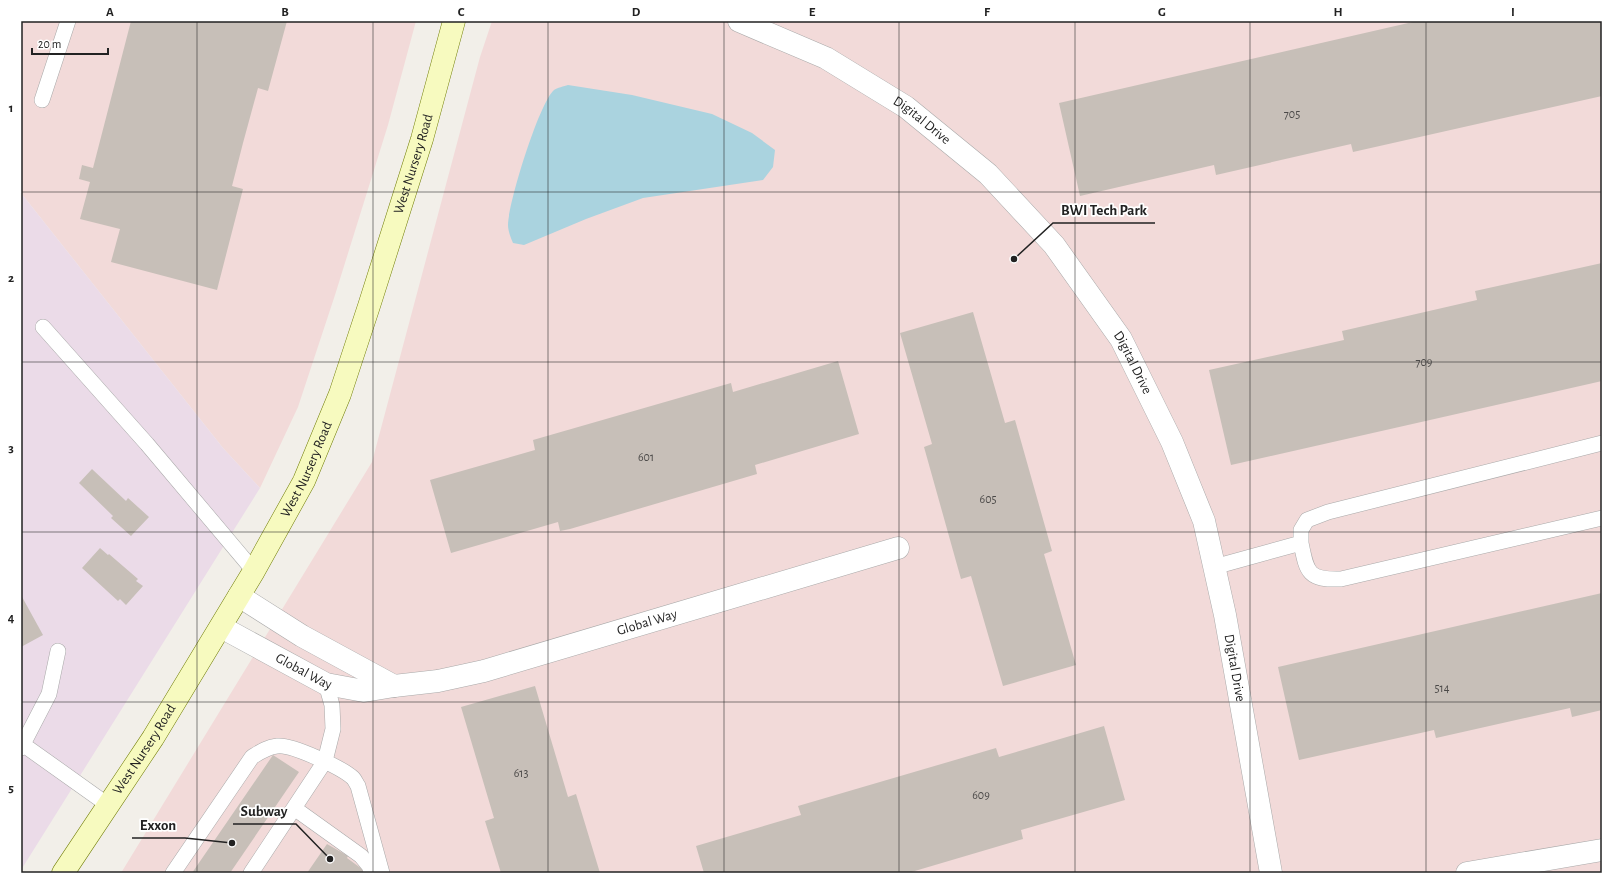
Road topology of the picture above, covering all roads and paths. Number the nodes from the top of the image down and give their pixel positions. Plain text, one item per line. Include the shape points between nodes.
1 (68, 21) edge
2 (454, 21) edge
3 (739, 21) edge
4 (42, 100) dead end
5 (43, 327) dead end
6 (1602, 443) edge
7 (1602, 518) edge
8 (1302, 543) junction
9 (898, 548) dead end
10 (1214, 567) junction
11 (254, 571) junction
12 (239, 596) junction
13 (221, 627) junction
14 (58, 651) dead end
15 (326, 684) junction
16 (394, 686) junction
17 (22, 745) edge
18 (325, 761) junction
19 (108, 805) junction
20 (294, 808) junction
21 (1602, 850) edge
22 (1541, 867) edge
23 (63, 873) edge
24 (173, 873) edge
25 (251, 873) edge
26 (371, 873) edge
27 (382, 873) edge
28 (1271, 873) edge
29 (1467, 873) edge

1 - 4 lane
2 - 11 main road, West Nursery Road via 422,139 340,394 304,481
3 - 10 street, Digital Drive via 826,58 906,107 988,174 1054,245 1121,339 1137,370 1172,442 1204,521
5 - 11 lane via 147,444
6 - 8 lane via 1328,512 1307,520 1301,530
7 - 8 lane via 1341,579 1324,580 1313,574 1306,567
8 - 10 lane
9 - 16 street, Global Way via 484,671 438,682
10 - 28 street, Digital Drive via 1225,615
11 - 12 main road, West Nursery Road
12 - 13 main road, West Nursery Road
12 - 16 street, Global Way via 302,636
13 - 15 street, Global Way
13 - 19 main road, West Nursery Road via 153,738
14 - 17 lane via 49,694
15 - 16 street, Global Way via 364,691
15 - 18 lane via 332,705 333,729
17 - 19 lane
18 - 20 lane
18 - 24 lane via 294,747 278,745 252,757
18 - 27 lane via 352,778 358,786
19 - 23 main road, West Nursery Road
20 - 25 lane
20 - 26 lane via 361,856 370,867
21 - 22 street
22 - 29 street

